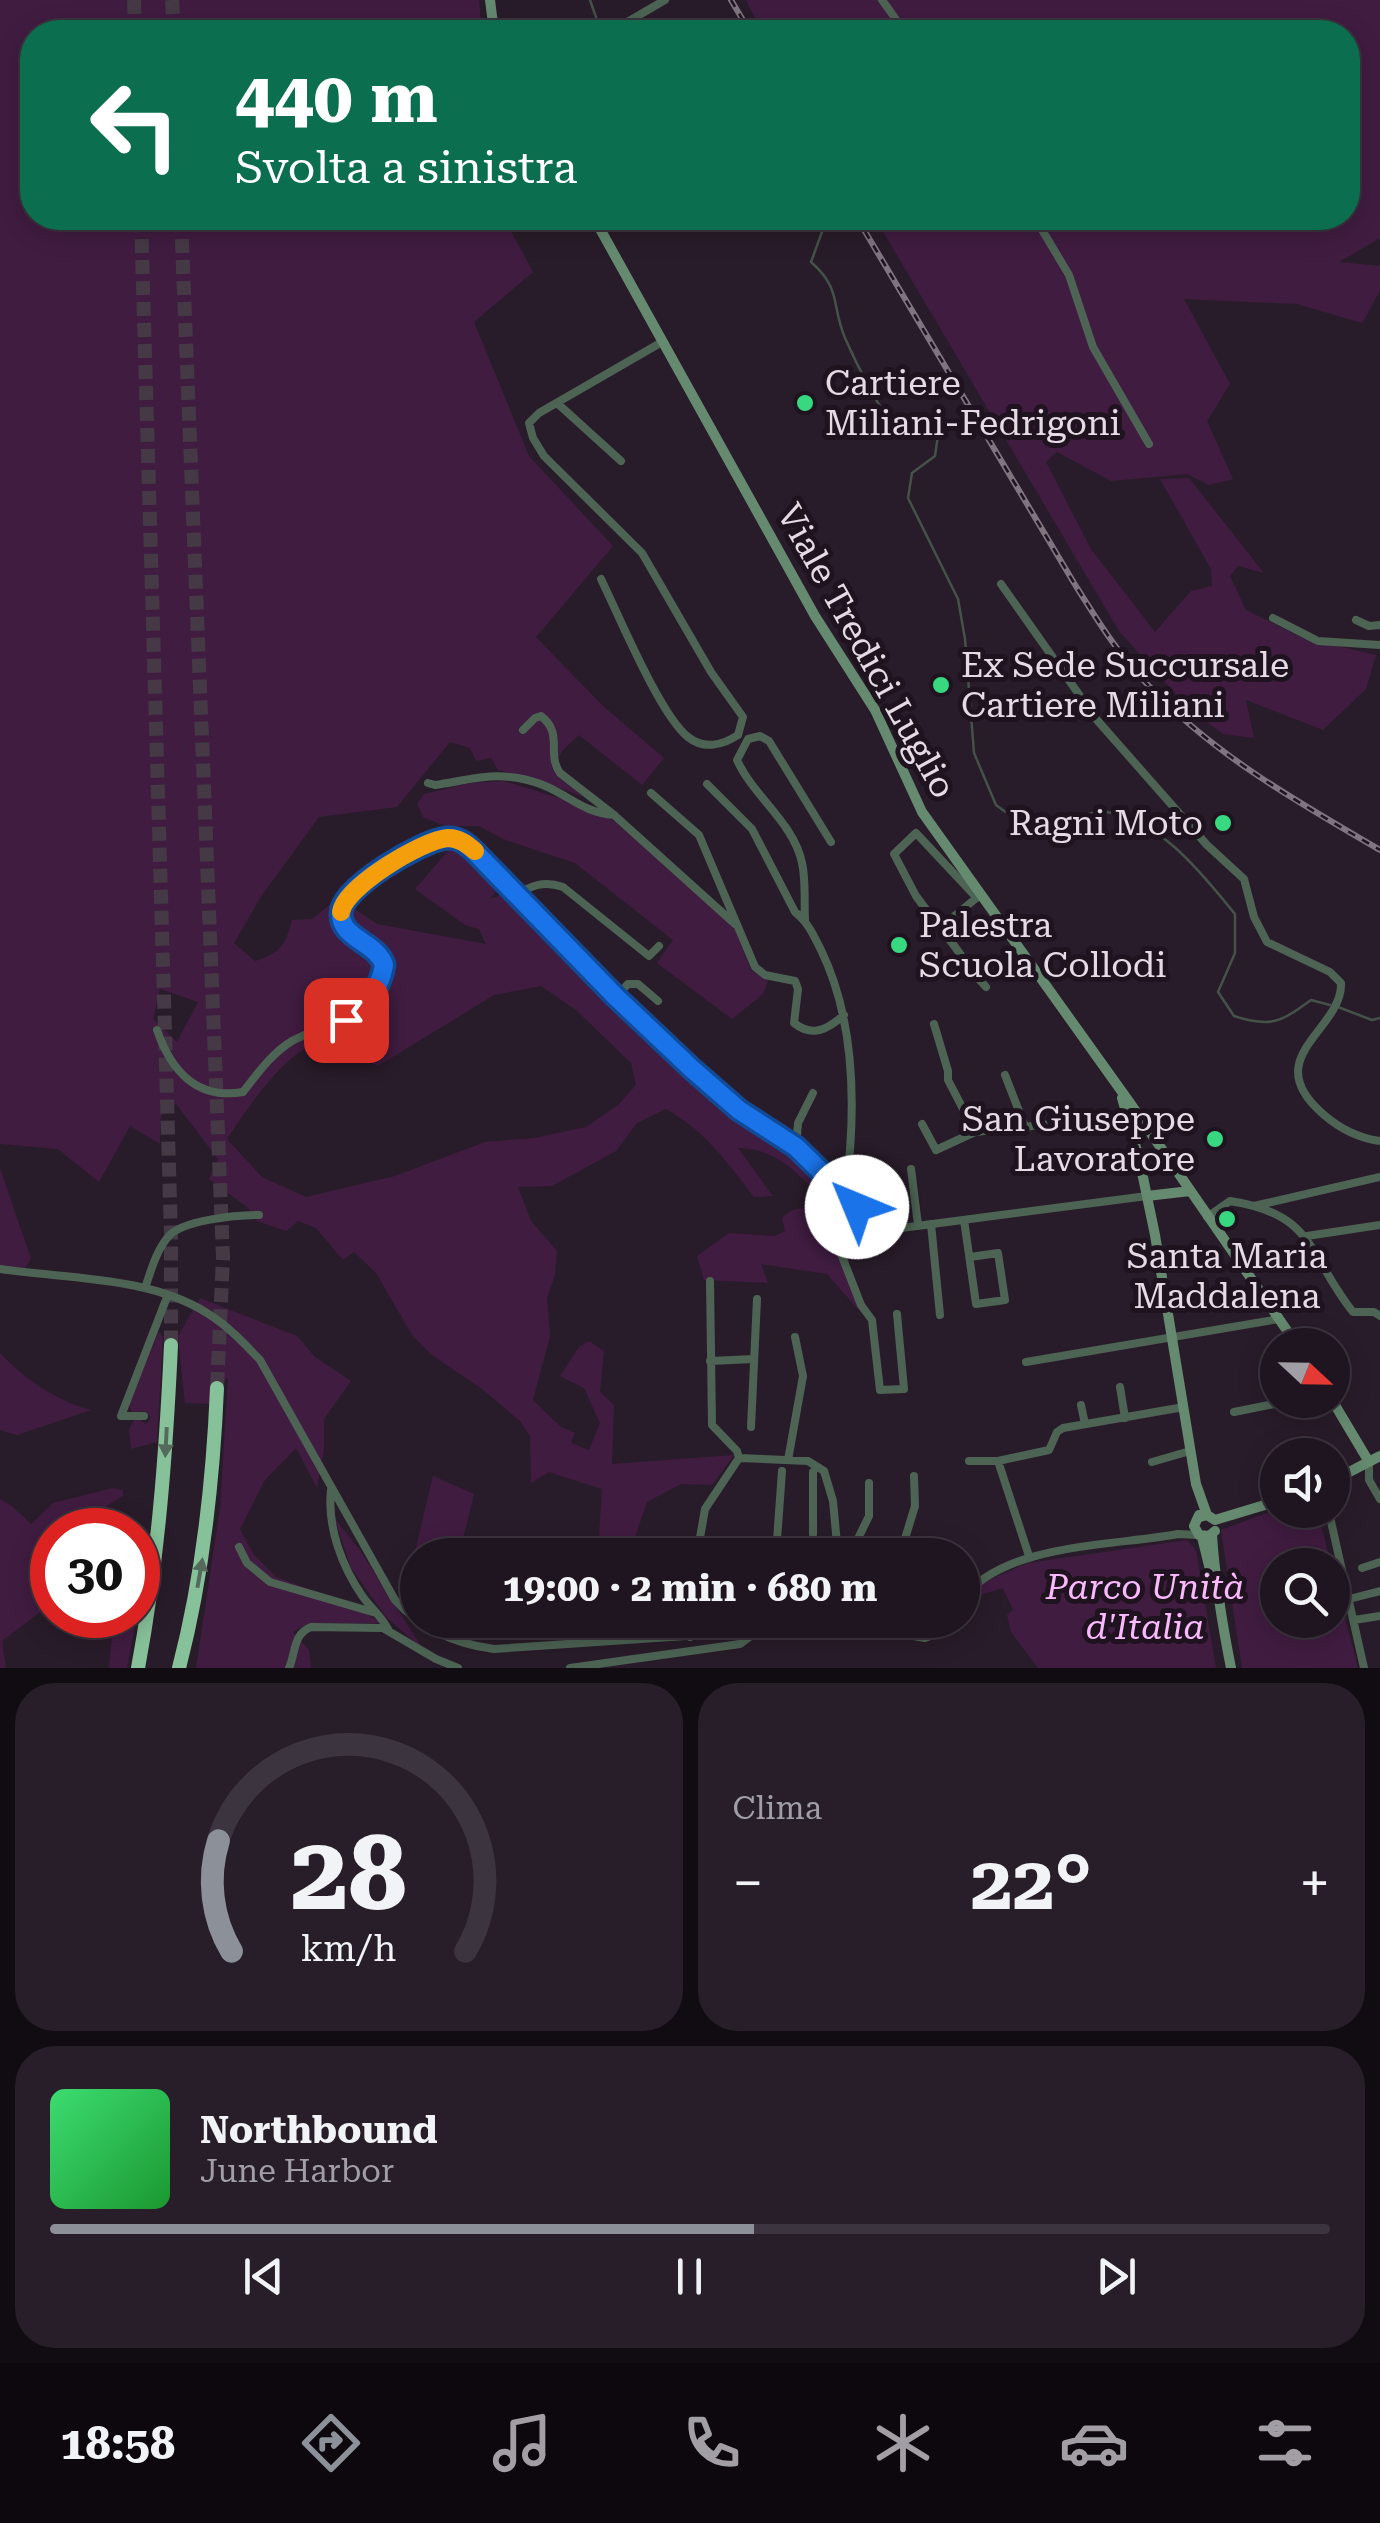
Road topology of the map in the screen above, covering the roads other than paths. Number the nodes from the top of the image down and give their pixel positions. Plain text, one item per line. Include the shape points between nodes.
1 (665, 0) edge
2 (631, 20) edge
3 (601, 230) edge
4 (1042, 230) edge
5 (662, 342) junction
6 (557, 402) junction
7 (1149, 444) dead end
8 (621, 461) dead end
9 (601, 580) dead end
10 (1001, 584) dead end
11 (1272, 618) dead end
12 (1356, 620) dead end
13 (1380, 625) edge
14 (1380, 646) edge
15 (522, 730) dead end
16 (738, 735) junction
17 (748, 739) junction
18 (428, 784) dead end
19 (707, 784) dead end
20 (651, 793) dead end
21 (614, 815) junction
22 (831, 842) dead end
23 (514, 895) junction
24 (979, 896) junction
25 (805, 920) junction
26 (738, 927) junction
27 (940, 928) junction
28 (659, 946) dead end
29 (986, 987) dead end
30 (616, 997) junction
31 (658, 1000) dead end
32 (844, 1015) junction
33 (934, 1024) dead end
34 (157, 1030) dead end
35 (1005, 1075) dead end
36 (1120, 1092) junction
37 (813, 1093) dead end
38 (1128, 1116) junction
39 (922, 1124) dead end
40 (1026, 1129) junction
41 (976, 1132) junction
42 (1380, 1141) edge
43 (796, 1147) junction
44 (911, 1169) dead end
45 (1380, 1176) edge
46 (1190, 1191) junction
47 (1147, 1196) junction
48 (848, 1197) junction
49 (1254, 1206) junction
50 (1212, 1213) junction
51 (259, 1214) dead end
52 (964, 1220) junction
53 (932, 1224) junction
54 (918, 1225) junction
55 (1380, 1225) edge
56 (1307, 1236) junction
57 (836, 1240) dead end
58 (970, 1257) junction
59 (0, 1269) edge
60 (710, 1281) dead end
61 (145, 1288) junction
62 (167, 1296) junction
63 (757, 1299) dead end
64 (1380, 1303) edge
65 (897, 1314) dead end
66 (1359, 1314) junction
67 (940, 1315) dead end
68 (1380, 1316) edge
69 (1279, 1319) junction
70 (1285, 1328) edge
71 (794, 1337) dead end
72 (1172, 1338) junction
73 (170, 1345) tunnel mouth
74 (710, 1360) junction
75 (754, 1360) junction
76 (1026, 1362) dead end
77 (1120, 1387) dead end
78 (218, 1388) tunnel mouth
79 (1082, 1404) dead end
80 (1184, 1407) junction
81 (1260, 1407) edge
82 (1234, 1412) dead end
83 (144, 1416) dead end
84 (1124, 1418) junction
85 (1346, 1418) edge
86 (1085, 1424) junction
87 (750, 1427) dead end
88 (1190, 1451) junction
89 (1377, 1456) edge
90 (740, 1458) junction
91 (788, 1460) junction
92 (970, 1461) dead end
93 (998, 1461) junction
94 (1152, 1462) dead end
95 (782, 1471) dead end
96 (1350, 1471) edge
97 (813, 1472) dead end
98 (914, 1476) dead end
99 (869, 1482) dead end
100 (331, 1490) junction
101 (1380, 1499) edge
102 (834, 1504) junction
103 (813, 1505) junction
104 (1260, 1506) edge
105 (1206, 1526) junction
106 (812, 1534) dead end
107 (700, 1538) edge
108 (776, 1538) edge
109 (837, 1538) edge
110 (858, 1538) edge
111 (905, 1538) edge
112 (238, 1547) dead end
113 (1029, 1556) junction
114 (1380, 1562) edge
115 (1362, 1568) dead end
116 (980, 1580) edge
117 (1380, 1590) edge
118 (1350, 1599) edge
119 (1350, 1603) edge
120 (400, 1606) edge
121 (376, 1612) junction
122 (1380, 1616) edge
123 (1354, 1620) junction
124 (388, 1631) junction
125 (452, 1638) edge
126 (675, 1638) edge
127 (748, 1638) edge
128 (138, 1668) edge
129 (180, 1668) edge
130 (289, 1668) edge
131 (458, 1668) edge
132 (570, 1668) edge
133 (1231, 1668) edge
134 (1364, 1668) edge

1 - 2 street
3 - 5 main road, Viale Tredici Luglio
4 - 7 street via 1069,275 1093,347
5 - 6 street
5 - 24 main road, Viale Tredici Luglio via 875,710 922,812
6 - 8 street
6 - 16 street via 529,423 533,438 642,553 743,717
9 - 16 street via 670,718 690,740 710,746
10 - 42 street via 1097,720 1244,879 1267,942 1341,983 1342,997 1302,1051 1299,1066 1307,1096 1337,1125
11 - 14 street via 1318,641
12 - 13 street
15 - 21 street via 534,718 547,720 554,728 555,768
16 - 17 street
17 - 22 street via 769,741
17 - 25 street via 737,760 802,861
18 - 21 street via 490,774 542,785 586,810
19 - 25 street via 747,822
20 - 26 street via 700,836
21 - 26 street
23 - 28 street via 552,883 650,956
23 - 30 street
23 - 34 street via 467,844 451,838 407,854 361,885 342,902 340,920 382,958 377,990 346,1020 290,1042 243,1092 211,1094 193,1084
24 - 27 street
24 - 27 street, Viale Tredici Luglio via 916,833 894,854
24 - 36 main road, Viale Tredici Luglio
25 - 32 street
26 - 32 street via 755,968 795,981 794,1022 802,1030 829,1028
27 - 29 street
30 - 31 street via 628,984 638,984
30 - 43 street via 739,1110
32 - 48 street
33 - 41 street via 948,1080
35 - 40 street
36 - 38 main road
36 - 46 main road, Viale Tredici Luglio
37 - 43 street via 798,1123
38 - 40 street
38 - 47 main road
39 - 41 street via 936,1150
40 - 41 street
43 - 48 street
44 - 54 street
45 - 49 street
46 - 47 main road
46 - 50 main road, Viale Tredici Luglio
47 - 52 street
47 - 72 main road
48 - 54 street via 880,1226
49 - 50 street via 1230,1202
49 - 56 street
50 - 69 main road, Viale Tredici Luglio
51 - 61 street via 175,1230
52 - 53 street
52 - 58 street
53 - 54 street
53 - 67 street
55 - 56 street
56 - 66 street
57 - 65 street via 872,1320 880,1390 904,1389
58 - 58 street via 976,1304 1005,1300 998,1253
59 - 61 street
60 - 74 street
61 - 62 street
62 - 83 street via 121,1416
62 - 100 street via 205,1311 260,1360
63 - 75 street
64 - 66 street
66 - 68 street
69 - 70 main road, Viale Tredici Luglio
69 - 72 street
71 - 91 street via 803,1376
72 - 76 street
72 - 80 main road
73 -> 128 highway via 166,1457
74 - 75 street
74 - 90 street via 712,1426
75 - 87 street
77 - 84 street
129 -> 78 highway via 205,1546
79 - 86 street
80 - 84 street
80 - 88 main road
81 - 82 street
84 - 86 street
85 - 89 main road
86 - 93 street via 1057,1432 1049,1450
88 - 94 street
88 - 105 main road
89 - 96 main road
89 - 101 street via 1368,1480
90 - 91 street
90 - 107 street via 705,1509
91 - 102 street via 824,1471
92 - 93 street
93 - 113 street
95 - 108 street
97 - 103 street
98 - 111 street via 915,1506
99 - 110 street via 868,1516
100 - 120 street
100 - 121 street via 328,1512 346,1566
102 - 103 street
102 - 109 street
103 - 106 street
104 - 105 main road
105 - 113 street
105 - 133 main road
112 - 121 street via 270,1582
113 - 116 street
114 - 115 street
117 - 118 street
119 - 123 street
121 - 124 street
122 - 123 street
123 - 134 street
124 - 130 street via 302,1630
124 - 131 street
125 - 126 street via 494,1650
127 - 132 street

